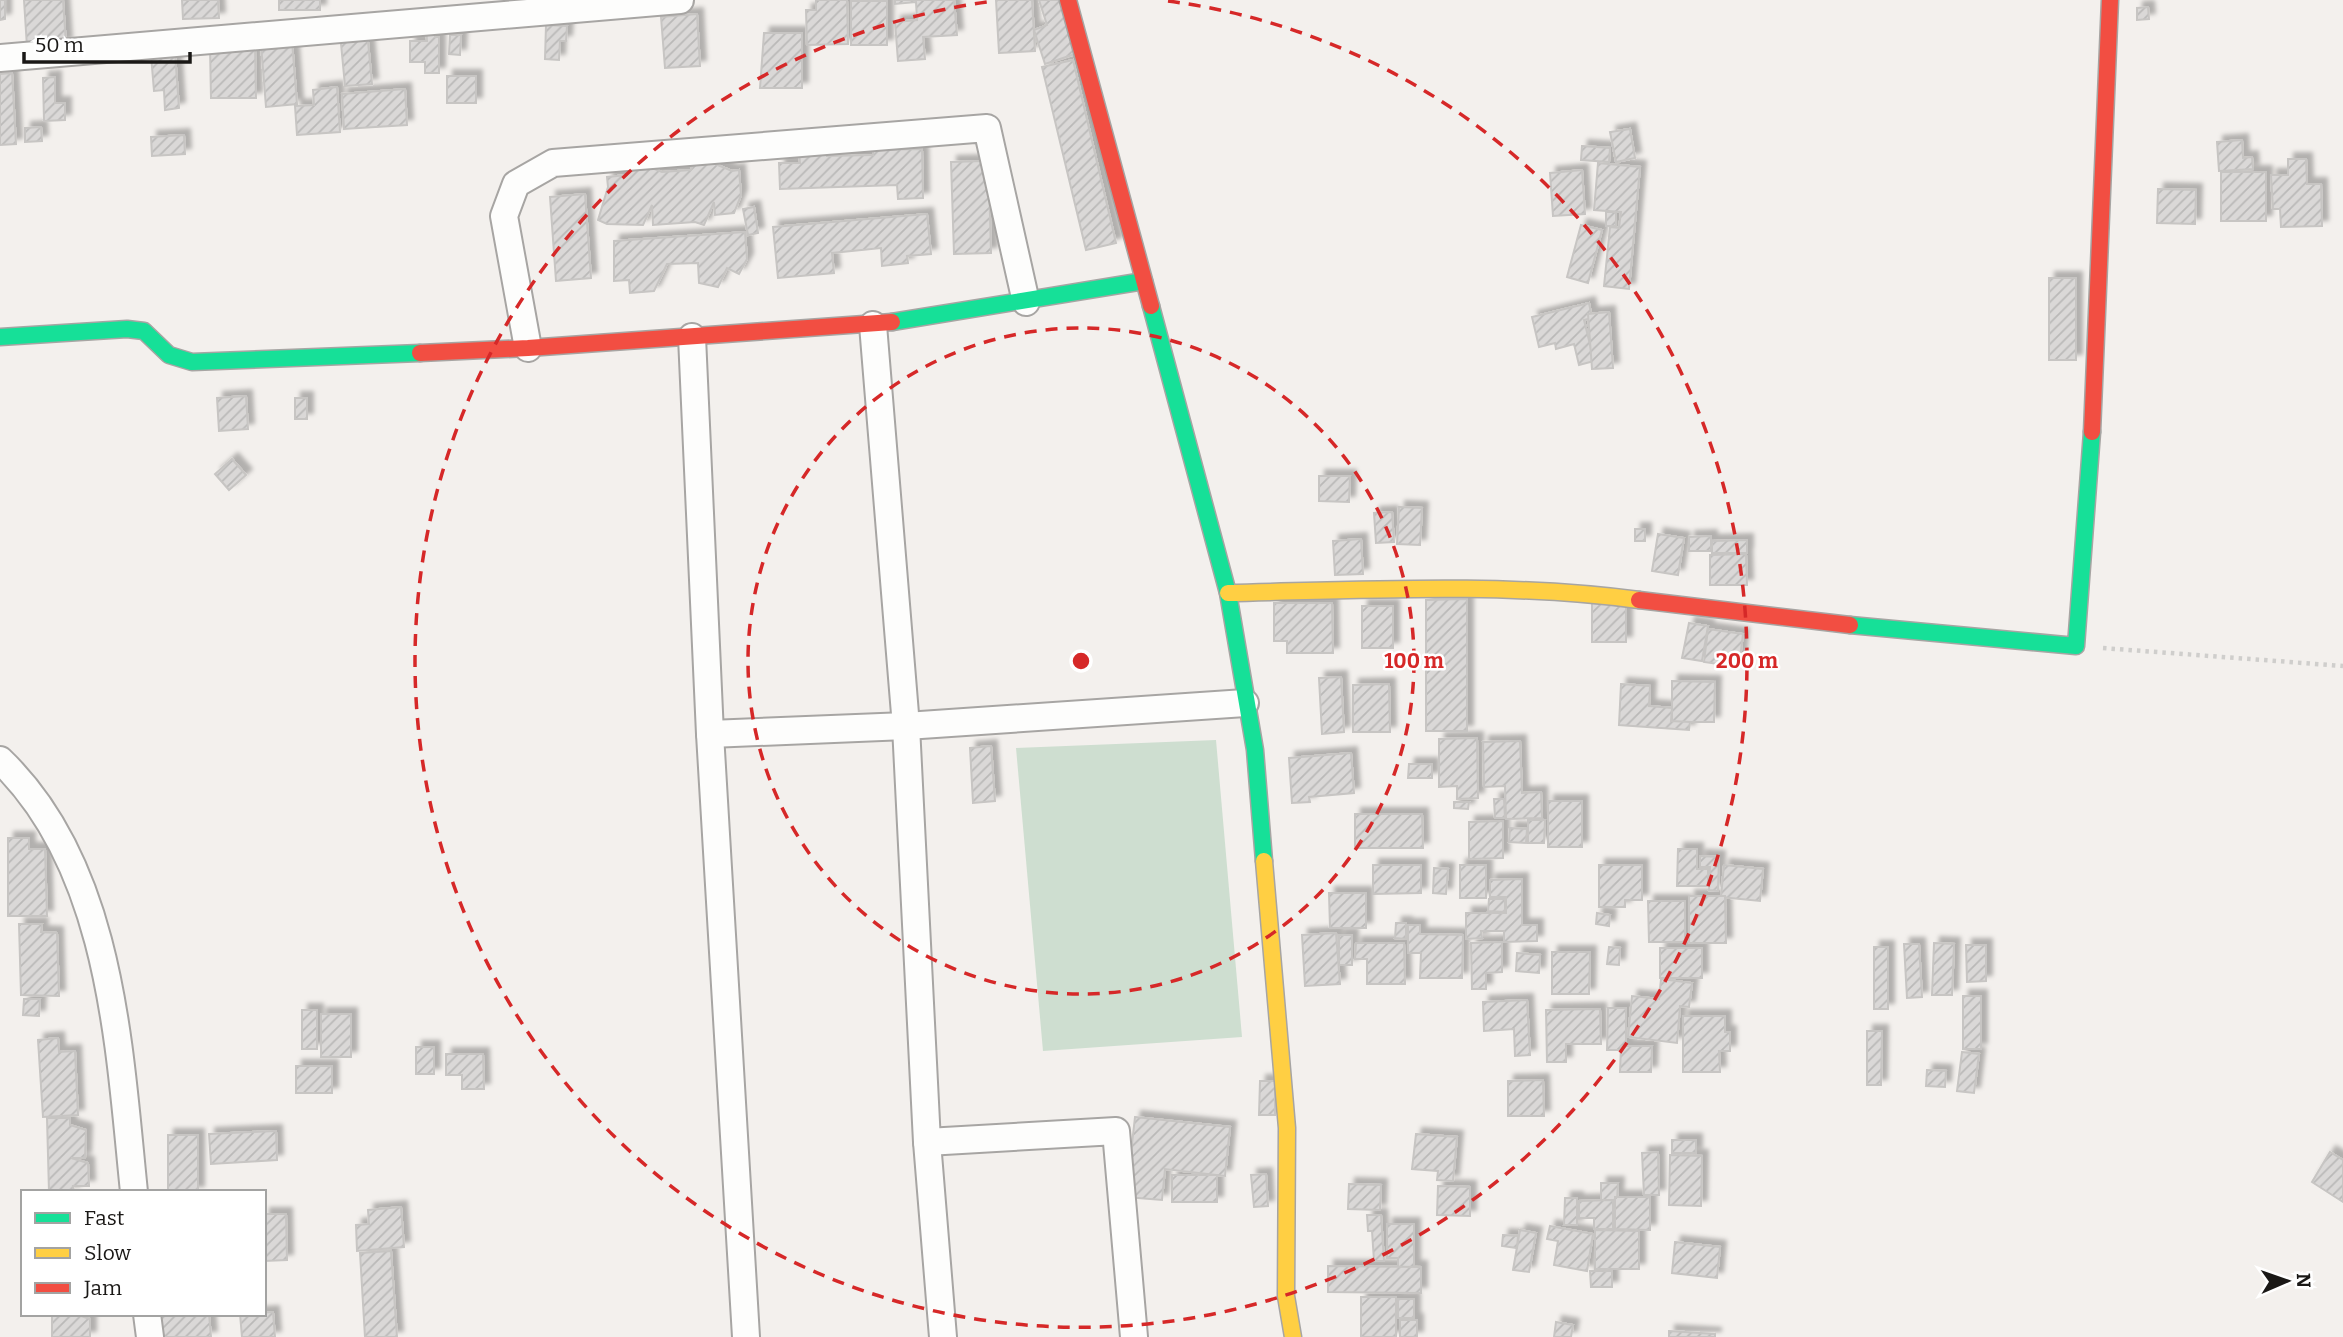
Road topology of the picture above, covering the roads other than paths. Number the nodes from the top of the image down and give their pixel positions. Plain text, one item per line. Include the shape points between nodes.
1 (680, 0) edge
2 (1068, 0) edge
3 (2110, 0) edge
4 (0, 58) edge
5 (1144, 281) junction
6 (1026, 302) junction
7 (873, 325) junction
8 (0, 337) edge
9 (692, 337) junction
10 (528, 348) junction
11 (1228, 593) junction
12 (1245, 703) junction
13 (906, 726) junction
14 (710, 734) junction
15 (0, 760) edge
16 (927, 1142) junction
17 (134, 1190) edge
18 (147, 1316) edge
19 (150, 1337) edge
20 (746, 1337) edge
21 (943, 1337) edge
22 (1134, 1337) edge
23 (1293, 1337) edge

1 - 4 street
2 - 5 street
3 - 11 street via 2096,371 2076,646 1779,618 1594,594 1413,589
5 - 6 street
5 - 11 street
6 - 7 street
6 - 10 street via 987,128 553,163 516,184 504,216
7 - 9 street
7 - 13 street
8 - 10 street via 127,328 144,331 169,355 192,362
9 - 10 street
9 - 14 street
11 - 12 street
12 - 13 street
12 - 23 street via 1255,750 1287,1128 1286,1296
13 - 14 street
13 - 16 street
14 - 20 street
15 - 17 street via 20,779 67,854 97,934 116,1025
16 - 21 street
16 - 22 street via 1116,1131
18 - 19 street

